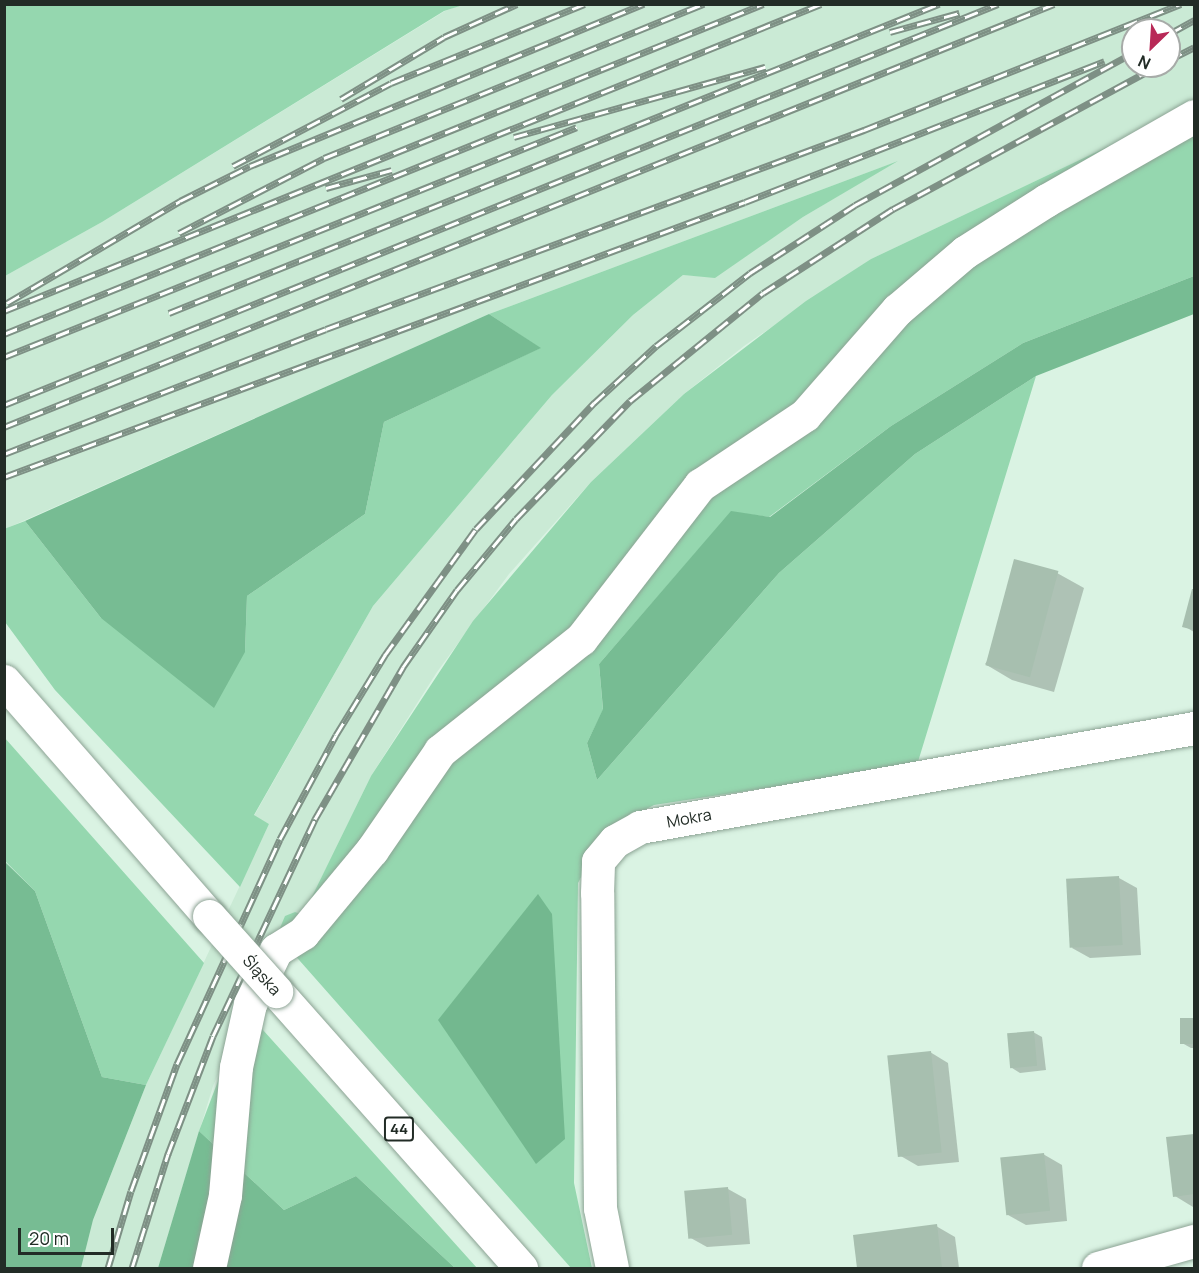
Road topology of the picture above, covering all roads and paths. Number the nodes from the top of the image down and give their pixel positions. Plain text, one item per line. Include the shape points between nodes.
1 (1194, 116) edge
2 (4, 681) edge
3 (1194, 728) edge
4 (1194, 1241) edge
5 (209, 1269) edge
6 (521, 1269) edge
7 (612, 1269) edge
8 (1098, 1269) edge

1 - 5 street via 965,252 897,310 805,415 700,485 581,639 440,751 372,850 303,933 276,950 250,1004 236,1067 225,1195
2 - 6 street, Śląska / 44, bridge
3 - 7 street, Mokra via 639,827 615,841 598,861 597,893 600,1208
4 - 8 street

